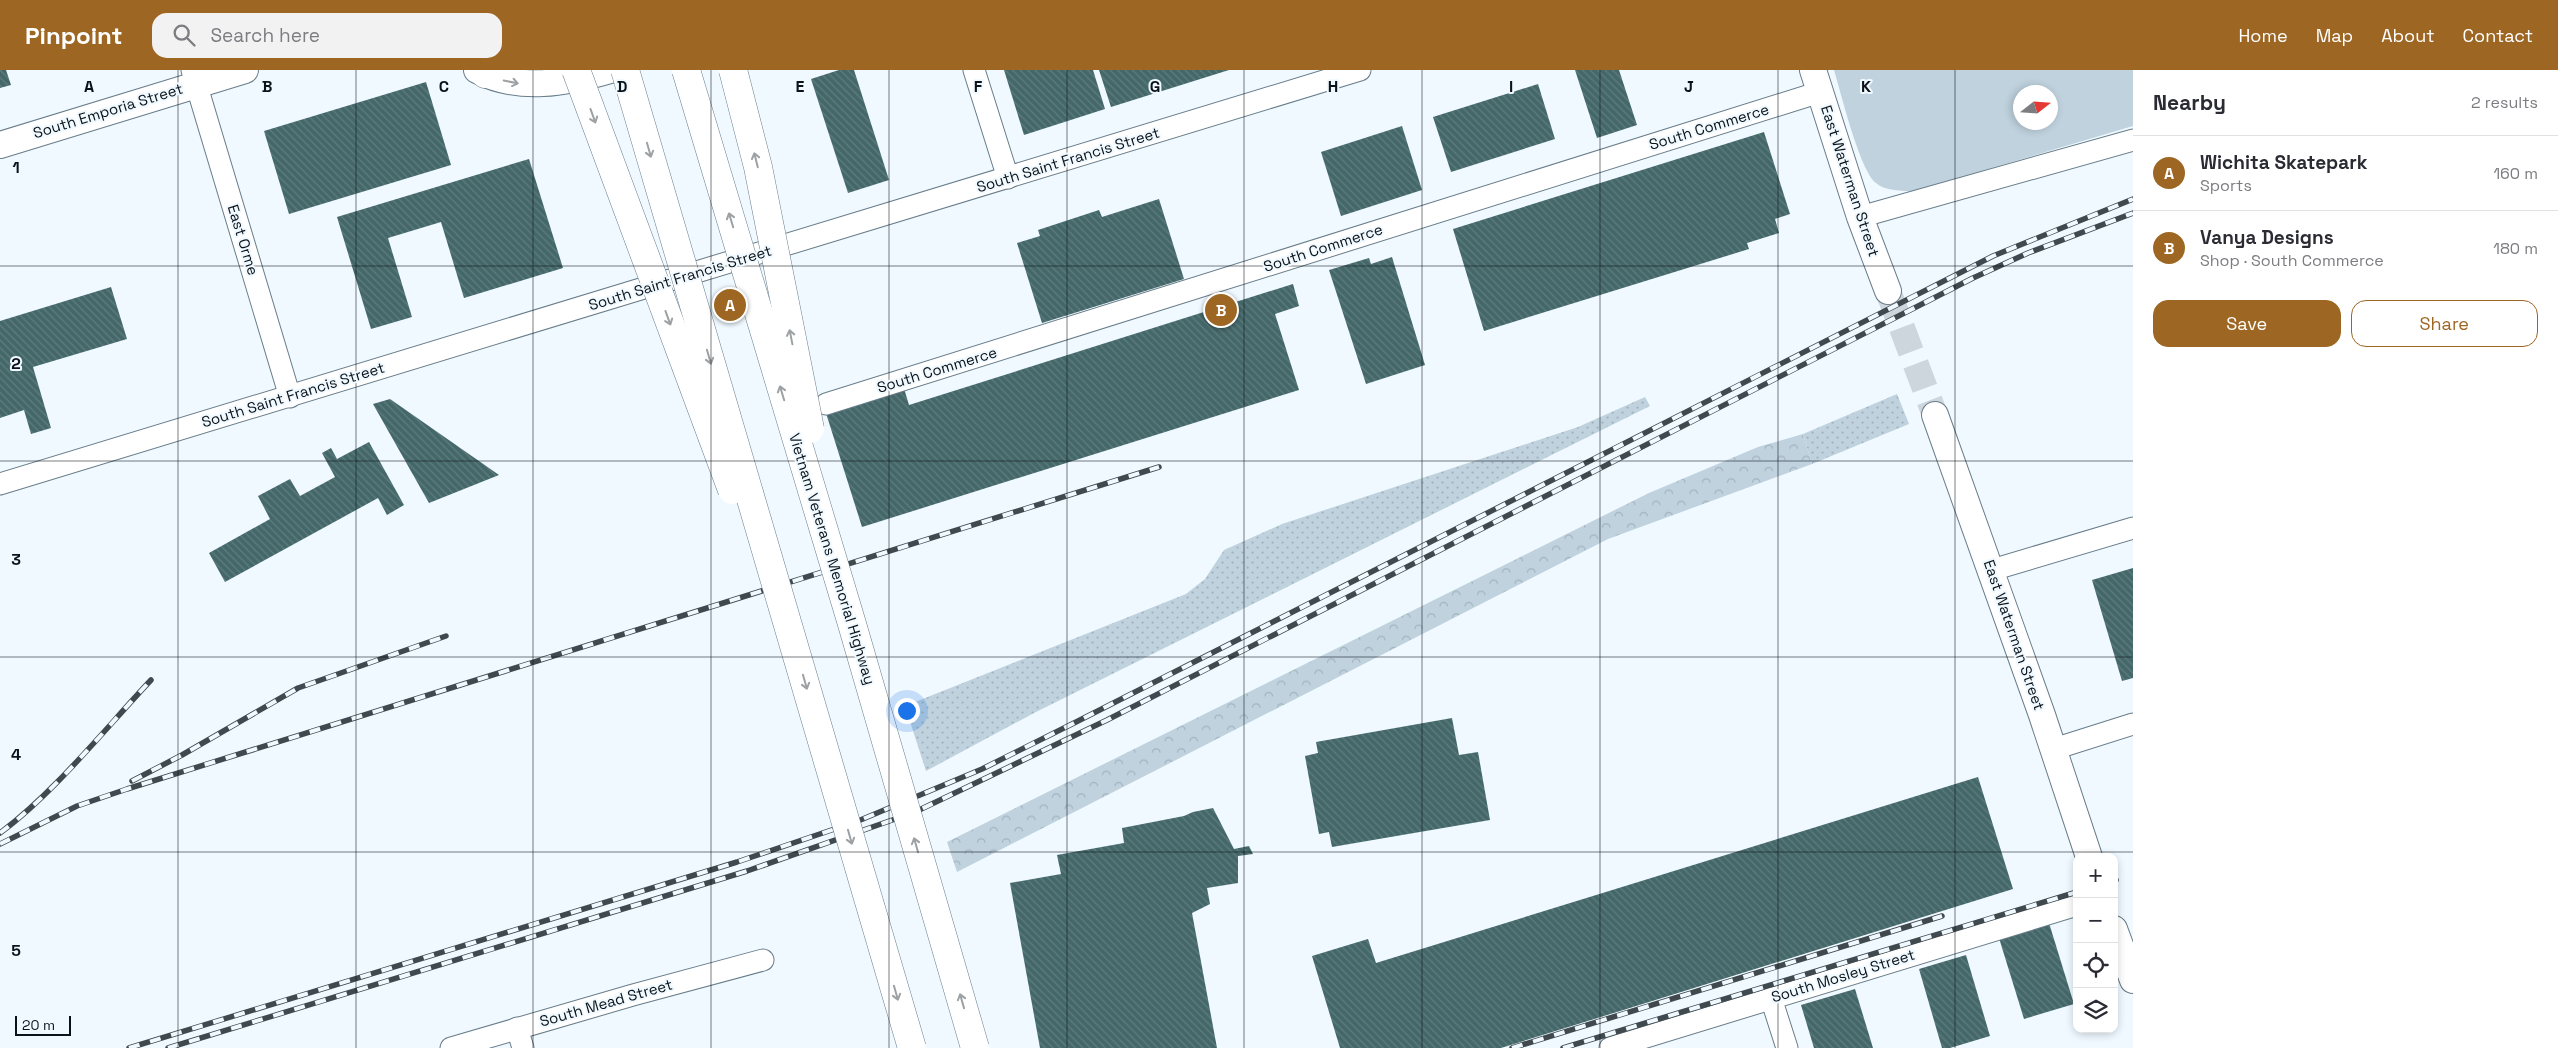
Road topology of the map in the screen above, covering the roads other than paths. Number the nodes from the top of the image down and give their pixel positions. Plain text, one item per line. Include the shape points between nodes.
1 (245, 70) edge
2 (576, 70) edge
3 (610, 70) edge
4 (625, 70) edge
5 (686, 70) edge
6 (733, 70) edge
7 (974, 70) edge
8 (1360, 70) edge
9 (483, 71) edge
10 (195, 77) edge
11 (1816, 81) edge
12 (2133, 140) edge
13 (0, 145) edge
14 (1008, 178) junction
15 (1860, 217) junction
16 (1888, 291) tunnel mouth
17 (290, 396) junction
18 (826, 404) dead end
19 (1935, 415) tunnel mouth
20 (0, 484) edge
21 (2133, 528) edge
22 (1992, 570) junction
23 (852, 624) junction
24 (791, 635) junction
25 (2133, 724) edge
26 (2054, 750) junction
27 (2088, 853) edge
28 (2073, 906) edge
29 (2118, 940) edge
30 (763, 960) dead end
31 (2133, 980) edge
32 (1771, 998) junction
33 (520, 1038) edge
34 (451, 1048) edge
35 (912, 1048) edge
36 (975, 1048) edge
37 (1610, 1048) edge
38 (1787, 1048) edge

1 - 10 street, South Emporia Street
2 -> 24 highway, bridge via 720,460
9 -> 3 street via 513,83 544,85
4 -> 24 highway, bridge
23 -> 5 highway, Vietnam Veterans Memorial Highway, bridge
23 -> 6 highway, bridge via 758,167
7 - 14 street
8 - 14 street, South Saint Francis Street
10 - 13 street, South Emporia Street
10 - 17 street, East Orme
11 - 15 street, East Waterman Street
11 - 18 street, South Commerce
12 - 15 street
14 - 17 street, South Saint Francis Street
15 - 16 street, East Waterman Street
17 - 20 street, South Saint Francis Street
19 - 22 street, East Waterman Street
21 - 22 street
22 - 26 street, East Waterman Street
36 -> 23 highway, Vietnam Veterans Memorial Highway, bridge
24 -> 35 highway, bridge
25 - 26 street
26 - 27 street, East Waterman Street
28 - 32 street, South Mosley Street
29 - 31 street
30 - 33 street, South Mead Street
32 - 37 street, South Mosley Street
32 - 38 street
33 - 34 street, South Mead Street

